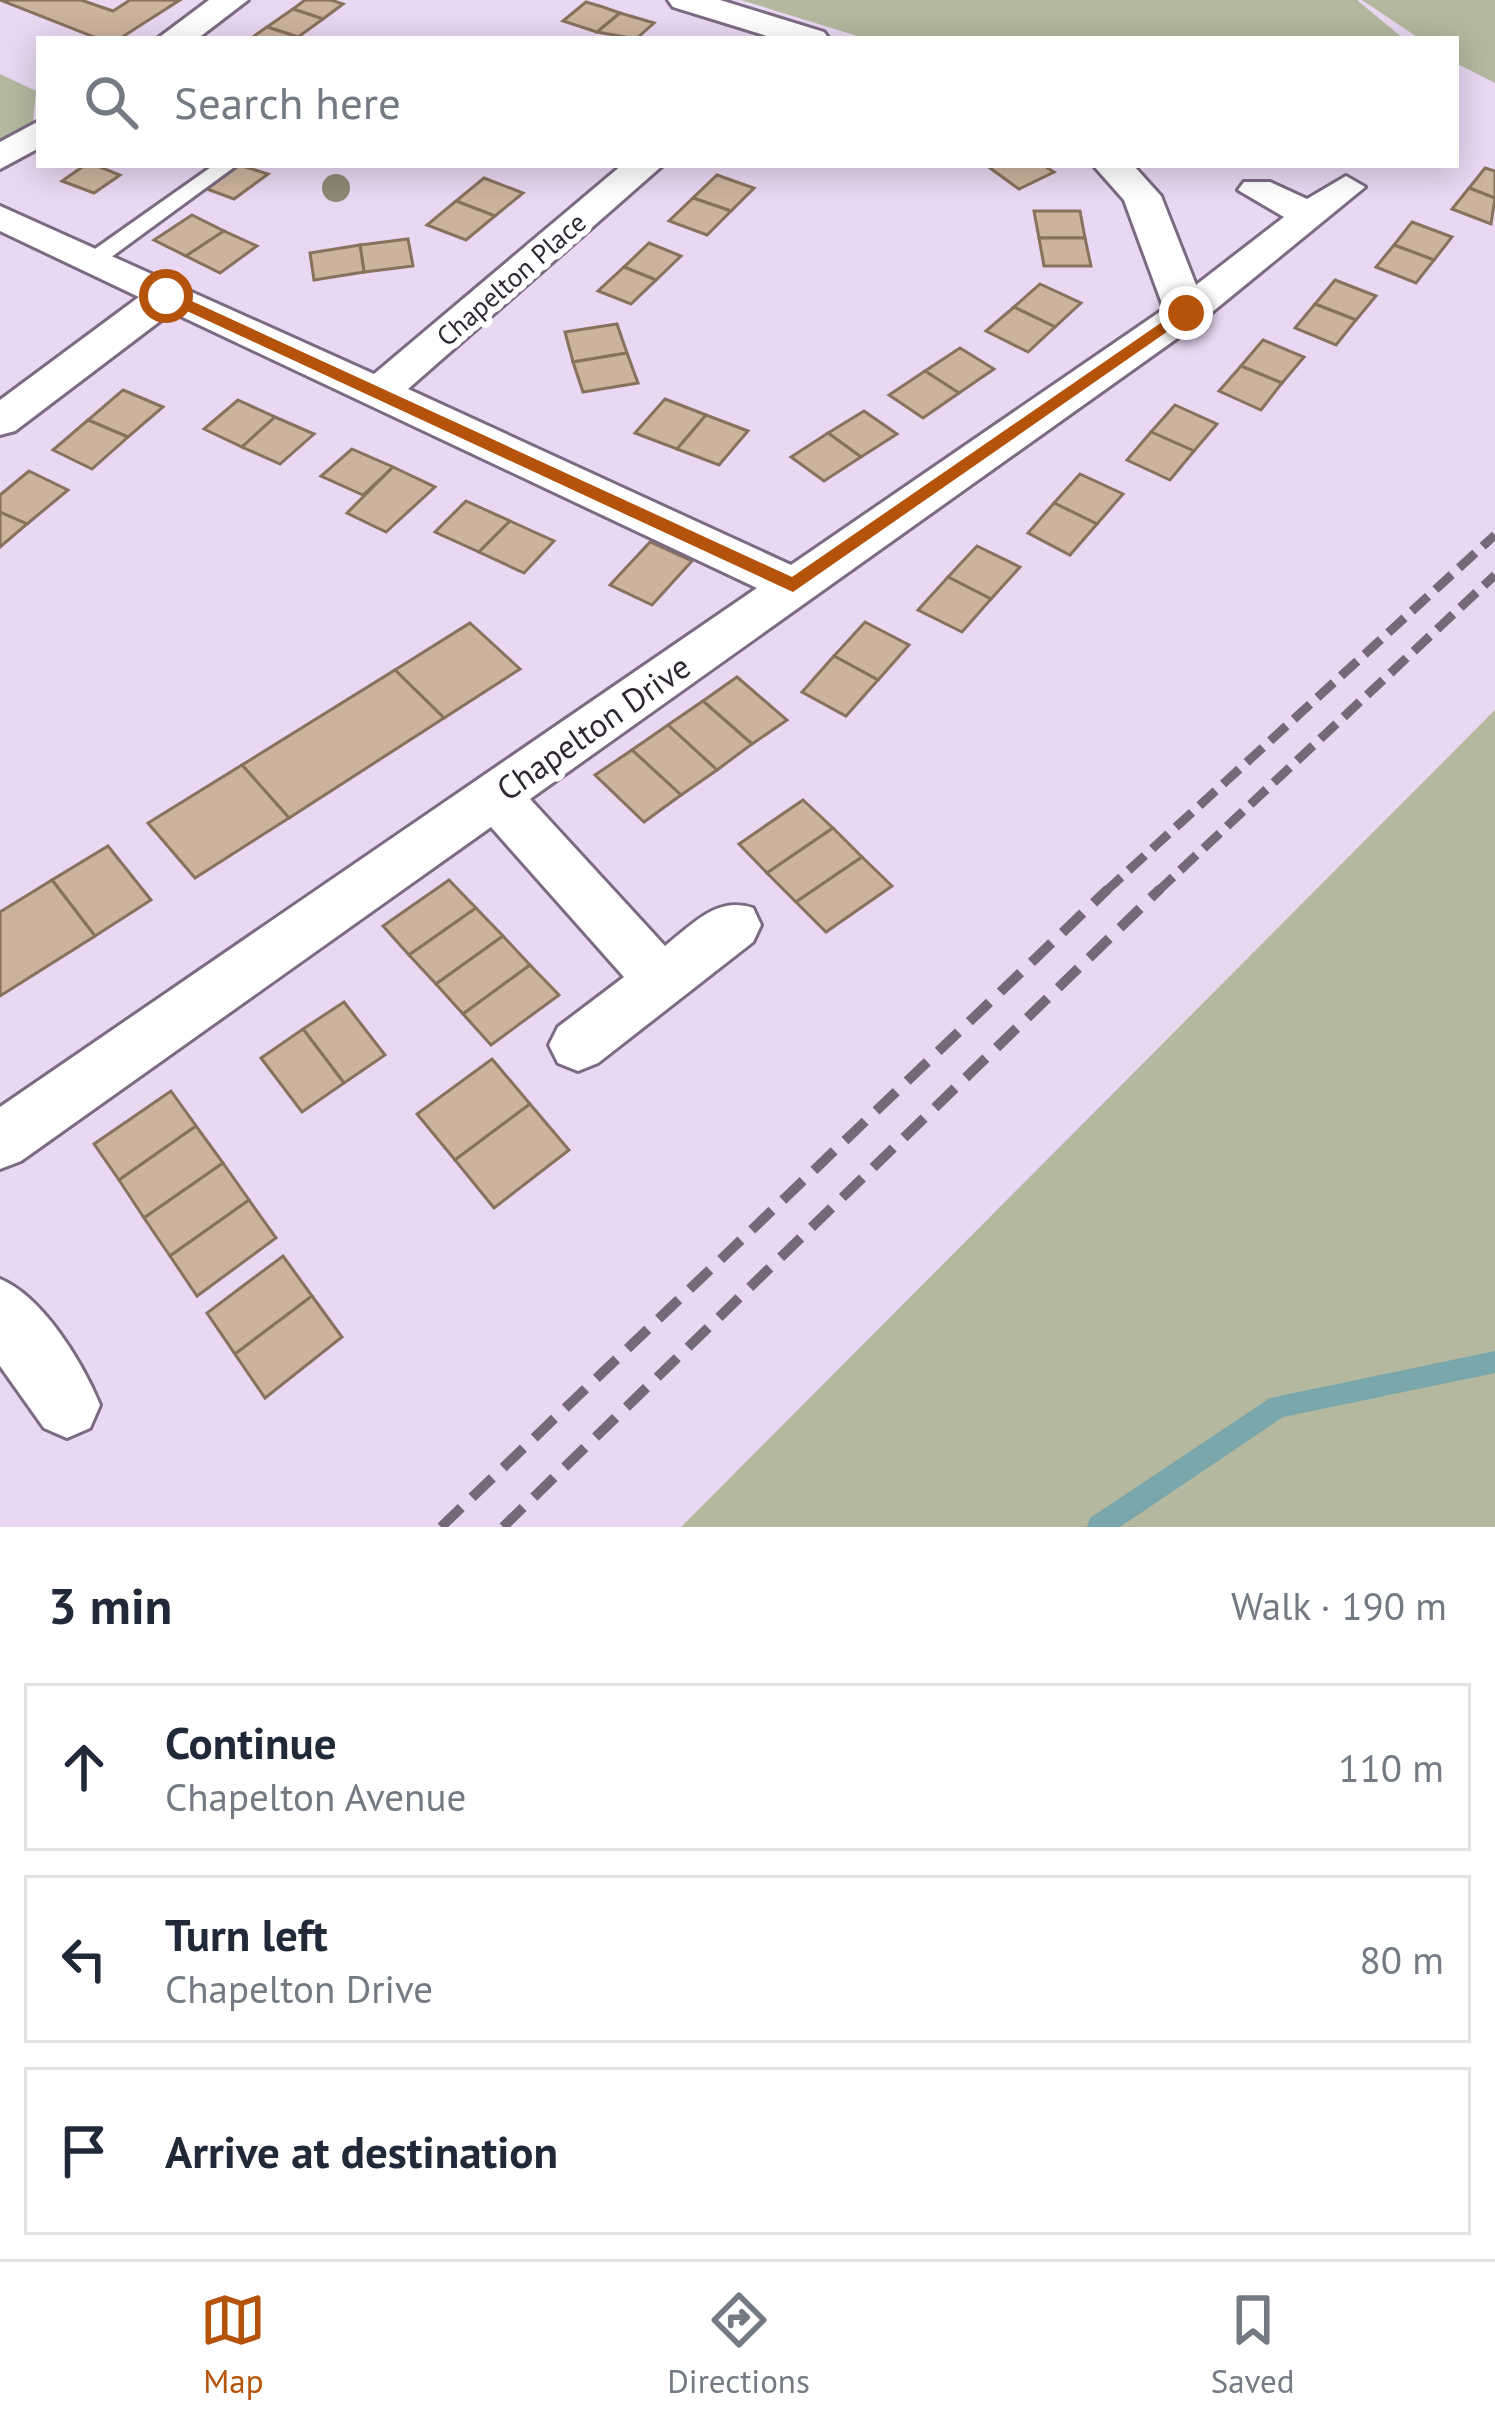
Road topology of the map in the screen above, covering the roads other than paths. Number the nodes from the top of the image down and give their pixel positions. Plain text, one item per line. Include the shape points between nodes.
1 (231, 0) edge
2 (685, 0) edge
3 (178, 36) edge
4 (797, 36) edge
5 (36, 133) edge
6 (0, 158) edge
7 (223, 168) edge
8 (641, 168) edge
9 (1115, 168) edge
10 (1257, 190) dead end
11 (0, 217) edge
12 (92, 260) junction
13 (166, 296) junction
14 (1186, 313) junction
15 (378, 394) junction
16 (0, 421) edge
17 (793, 585) junction
18 (495, 796) junction
19 (734, 926) dead end
20 (664, 983) junction
21 (578, 1045) dead end
22 (0, 1141) edge
23 (0, 1311) edge
24 (67, 1405) dead end

1 - 3 street
2 - 4 street
5 - 6 street
7 - 12 lane
8 - 15 street, Chapelton Place
9 - 14 street via 1142,196
10 - 14 street, Chapelton Drive via 1329,201
11 - 12 street
12 - 13 street
13 - 15 street
13 - 16 street
14 - 17 street, Chapelton Drive
15 - 17 street
17 - 18 street, Chapelton Drive
18 - 20 street
18 - 22 street, Chapelton Drive
19 - 20 street
20 - 21 street
23 - 24 street

